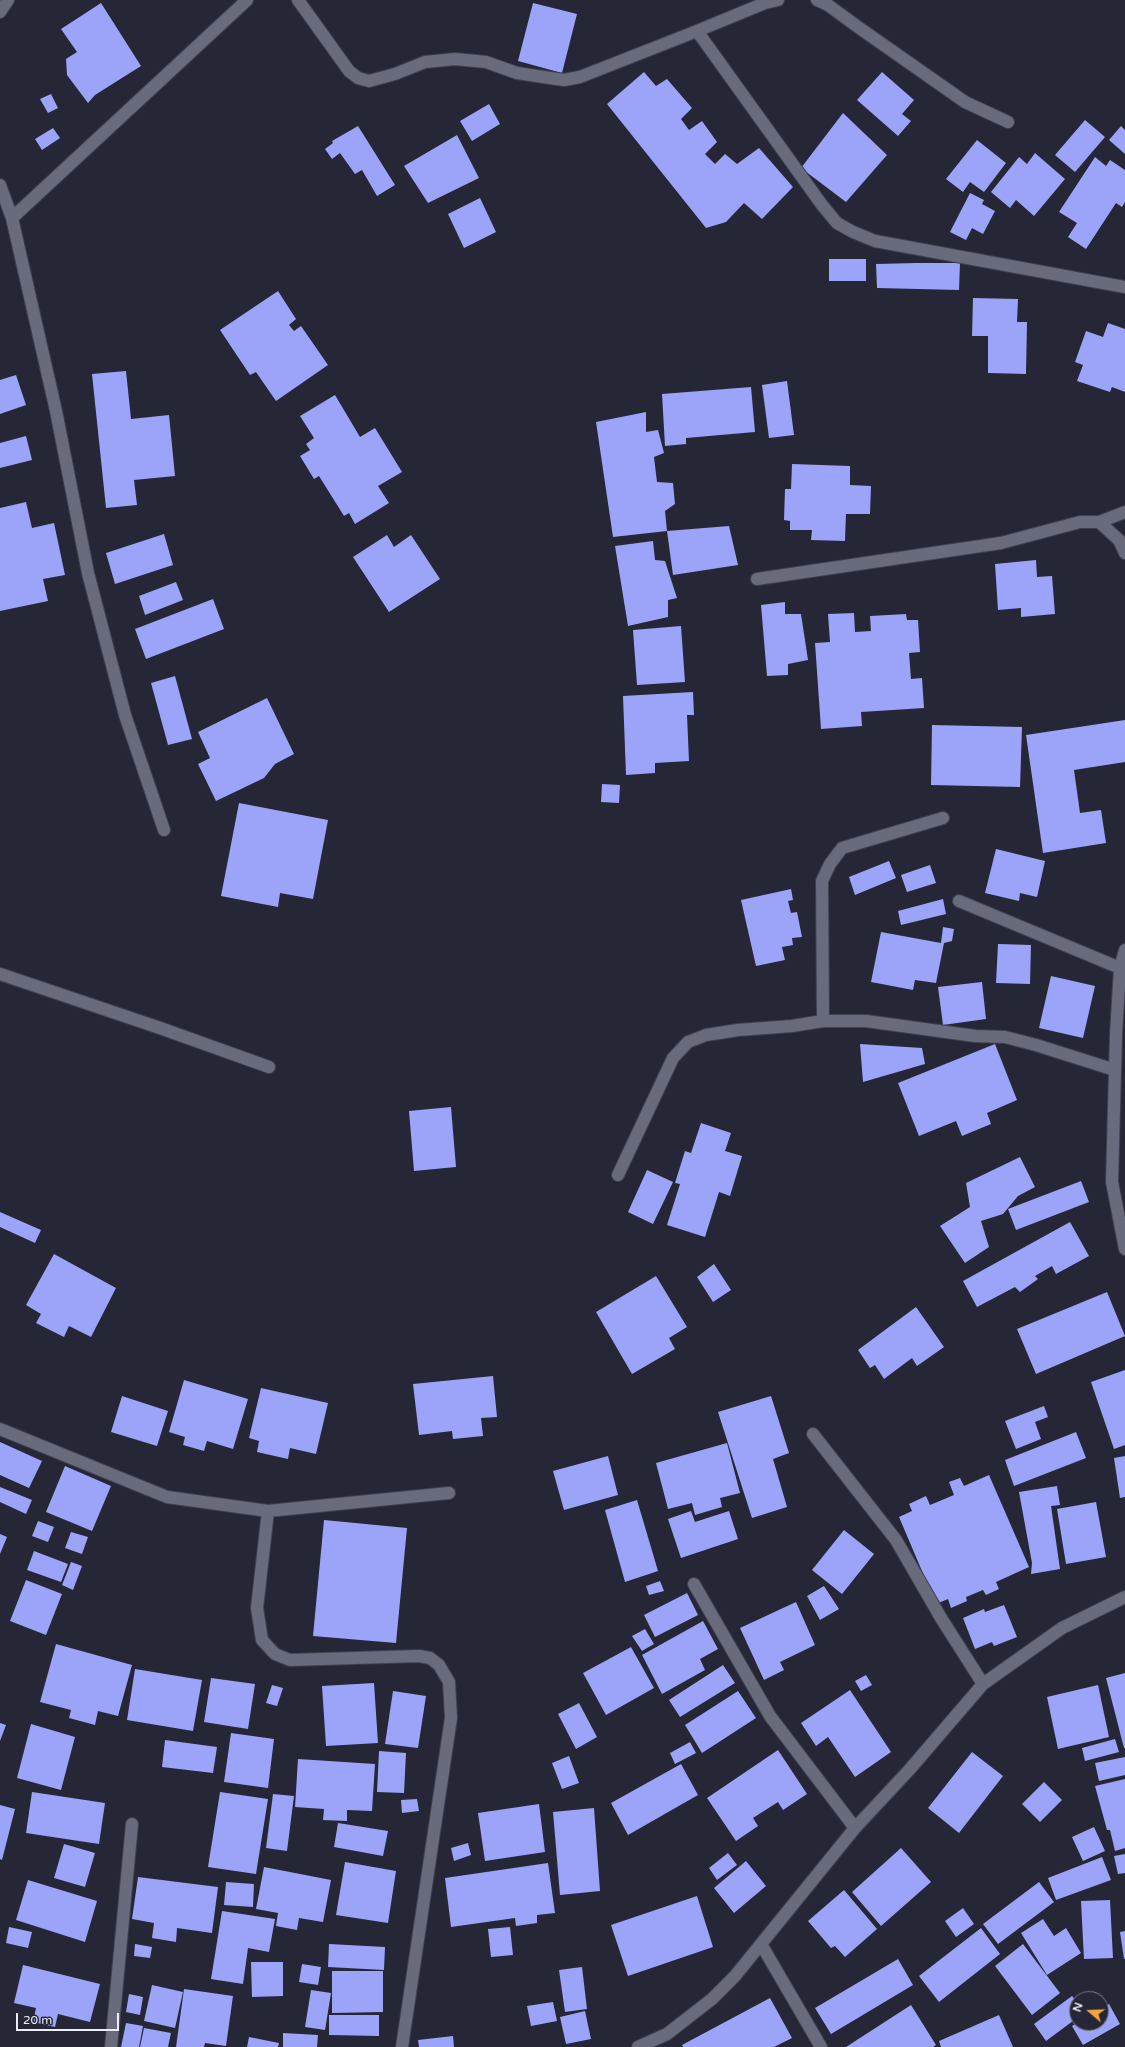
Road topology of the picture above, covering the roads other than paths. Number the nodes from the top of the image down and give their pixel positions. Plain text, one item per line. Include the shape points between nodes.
1 (8, 0) edge
2 (247, 0) edge
3 (298, 0) edge
4 (778, 0) edge
5 (817, 0) edge
6 (0, 12) edge
7 (698, 31) junction
8 (1008, 122) dead end
9 (0, 184) edge
10 (12, 218) junction
11 (1125, 287) edge
12 (1125, 512) edge
13 (1100, 522) junction
14 (1125, 553) edge
15 (757, 579) dead end
16 (943, 818) dead end
17 (164, 830) dead end
18 (960, 901) dead end
19 (1125, 950) edge
20 (1120, 968) junction
21 (0, 974) edge
22 (823, 1021) junction
23 (269, 1067) dead end
24 (1115, 1070) junction
25 (618, 1175) dead end
26 (1125, 1249) edge
27 (0, 1429) edge
28 (813, 1434) dead end
29 (449, 1492) dead end
30 (268, 1511) junction
31 (694, 1584) dead end
32 (1125, 1597) edge
33 (983, 1684) junction
34 (132, 1824) dead end
35 (855, 1828) junction
36 (761, 1944) junction
37 (111, 2047) edge
38 (402, 2047) edge
39 (638, 2047) edge
40 (821, 2047) edge

1 - 6 street
2 - 10 street
3 - 7 street via 350,71 358,78 370,81 425,62 455,59 486,62 517,73 564,80 580,78
4 - 7 street
5 - 8 street via 828,5 965,102
7 - 11 street via 822,205 837,223 852,232 875,241
9 - 10 street
10 - 17 street via 56,411 88,573 125,715
12 - 13 street
13 - 14 street via 1119,540
13 - 15 street via 1080,522 985,546
16 - 22 street via 842,848 830,864 822,881
18 - 20 street
19 - 20 street
20 - 24 street
21 - 23 street
22 - 24 street via 866,1021 976,1036 1005,1037
22 - 25 street via 738,1030 706,1035 688,1042 673,1058
24 - 26 street via 1112,1182
27 - 30 street via 167,1497
28 - 33 street via 896,1540
29 - 30 street
30 - 38 street via 257,1608 262,1640 275,1654 290,1660 419,1656 430,1658 439,1665 449,1682 452,1718
31 - 35 street via 770,1716
32 - 33 street via 1062,1628
33 - 35 street
34 - 37 street
35 - 36 street
36 - 39 street via 712,1999 666,2034
36 - 40 street

